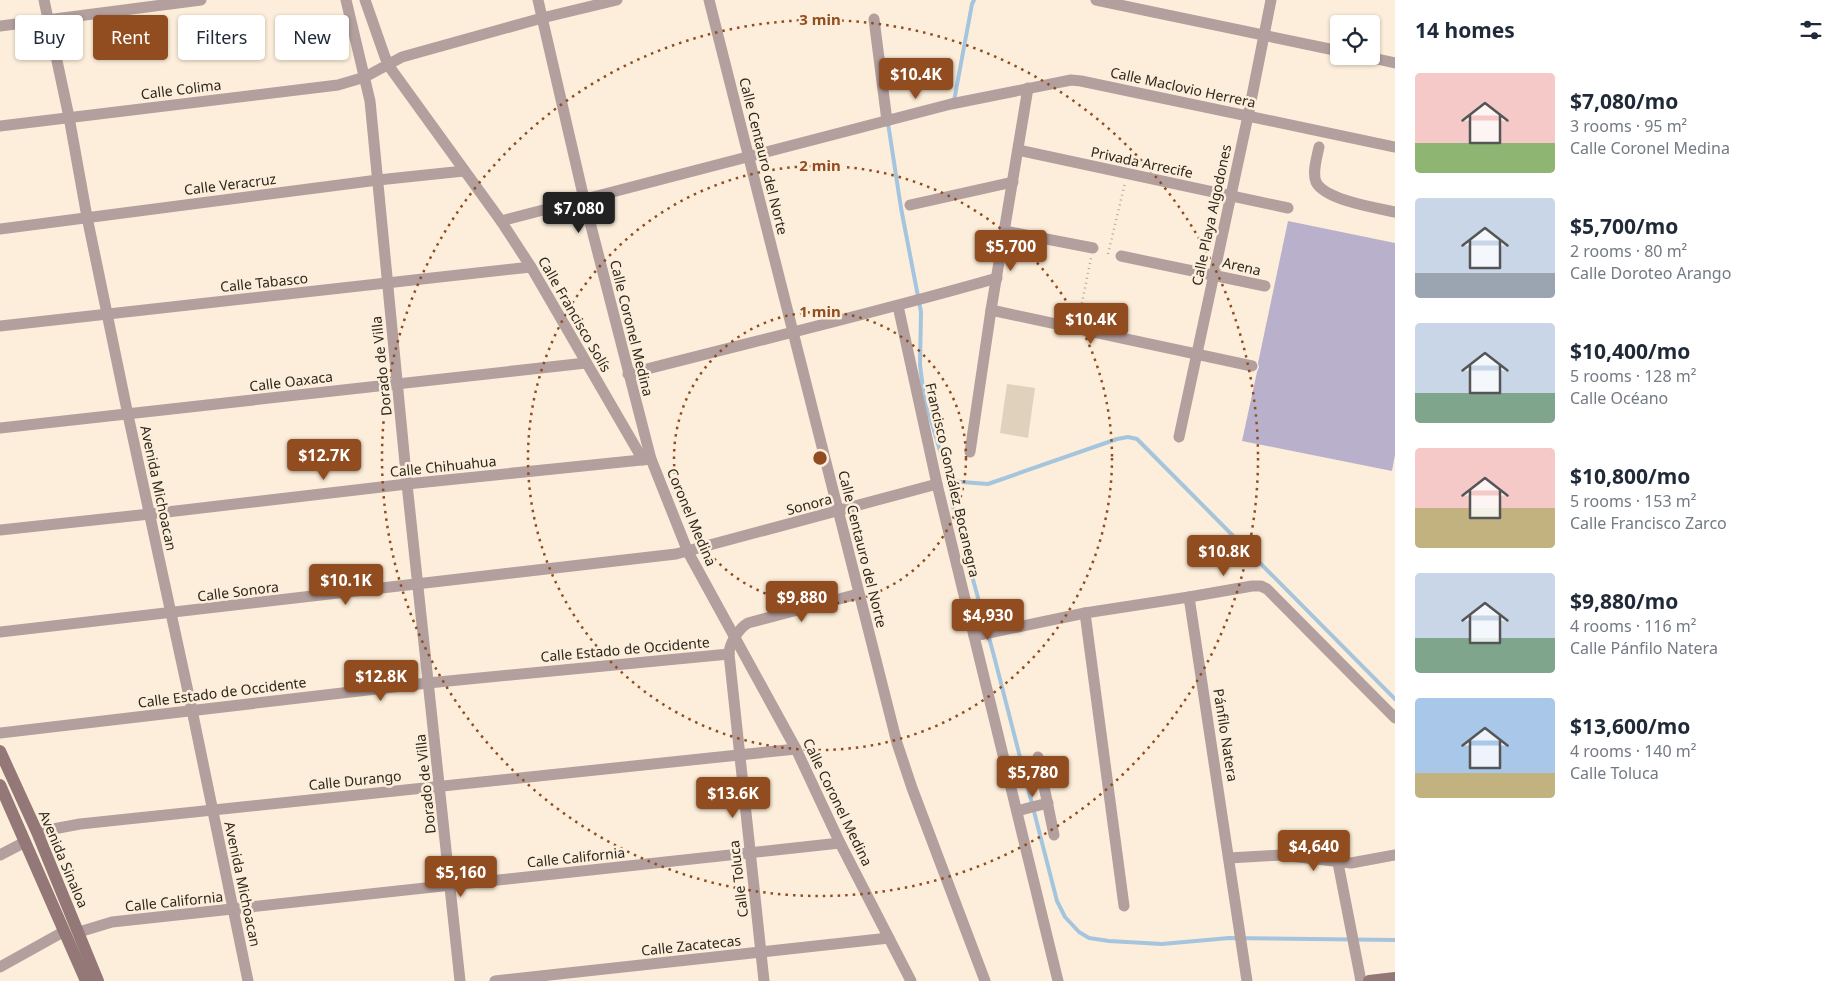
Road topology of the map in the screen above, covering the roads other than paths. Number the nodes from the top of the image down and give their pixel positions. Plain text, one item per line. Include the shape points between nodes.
1 (44, 0) edge
2 (201, 0) edge
3 (346, 0) edge
4 (366, 0) edge
5 (538, 0) edge
6 (617, 0) edge
7 (709, 0) edge
8 (1096, 0) edge
9 (1271, 0) edge
10 (48, 15) edge
11 (74, 15) edge
12 (542, 18) junction
13 (874, 19) dead end
14 (15, 24) edge
15 (0, 26) edge
16 (1263, 36) junction
17 (1330, 49) edge
18 (58, 60) edge
19 (1380, 60) edge
20 (1395, 63) edge
21 (388, 64) junction
22 (365, 77) junction
23 (1028, 88) junction
24 (1248, 116) junction
25 (70, 117) junction
26 (888, 121) junction
27 (0, 126) edge
28 (1319, 147) dead end
29 (1395, 147) edge
30 (1018, 150) junction
31 (748, 156) junction
32 (464, 171) junction
33 (378, 180) junction
34 (1013, 182) junction
35 (1230, 196) junction
36 (584, 199) junction
37 (910, 205) dead end
38 (1288, 208) dead end
39 (1395, 212) edge
40 (87, 217) junction
41 (501, 220) junction
42 (0, 229) edge
43 (1005, 231) junction
44 (1094, 248) road end
45 (1121, 256) road end
46 (531, 267) junction
47 (1213, 275) junction
48 (997, 278) junction
49 (388, 283) junction
50 (1265, 286) dead end
51 (901, 305) junction
52 (991, 310) junction
53 (108, 315) junction
54 (0, 326) edge
55 (792, 331) junction
56 (1196, 354) junction
57 (586, 363) junction
58 (1252, 366) dead end
59 (628, 374) junction
60 (398, 384) junction
61 (128, 414) junction
62 (0, 428) edge
63 (1179, 437) dead end
64 (970, 452) dead end
65 (647, 460) junction
66 (407, 484) junction
67 (937, 484) junction
68 (839, 511) junction
69 (150, 514) junction
70 (0, 530) edge
71 (688, 552) junction
72 (418, 584) junction
73 (858, 594) junction
74 (1189, 597) junction
75 (1085, 613) junction
76 (170, 614) junction
77 (0, 632) edge
78 (978, 635) junction
79 (735, 638) junction
80 (729, 654) junction
81 (428, 683) junction
82 (192, 710) junction
83 (1395, 718) edge
84 (0, 733) edge
85 (796, 749) junction
86 (0, 750) edge
87 (739, 755) junction
88 (1038, 757) dead end
89 (0, 784) edge
90 (440, 786) junction
91 (1048, 803) junction
92 (213, 811) junction
93 (1017, 811) junction
94 (37, 832) junction
95 (1054, 835) dead end
96 (25, 842) junction
97 (840, 843) junction
98 (749, 853) junction
99 (0, 855) edge
100 (1395, 855) edge
101 (1229, 858) junction
102 (1338, 862) junction
103 (451, 886) junction
104 (1124, 906) dead end
105 (233, 910) junction
106 (63, 932) junction
107 (79, 932) junction
108 (889, 938) junction
109 (761, 953) junction
110 (0, 967) edge
111 (1395, 978) edge
112 (86, 981) edge
113 (98, 981) edge
114 (248, 981) edge
115 (460, 981) edge
116 (495, 981) edge
117 (764, 981) edge
118 (912, 981) edge
119 (985, 981) edge
120 (1058, 981) edge
121 (1247, 981) edge
122 (1361, 981) edge
123 (1369, 981) edge

1 - 10 street, Avenida Michoacan
2 - 11 street
3 - 22 street
4 - 21 street, Calle Francisco Solís
5 - 12 street, Calle Coronel Medina
6 - 12 street, Calle Colima
7 - 31 street, Calle Centauro del Norte
8 - 16 street
9 - 16 street, Calle Playa Algodones
12 - 21 street, Calle Colima via 402,57
12 - 36 street, Calle Coronel Medina
13 - 26 street
14 - 15 street
16 - 17 street
16 - 24 street, Calle Playa Algodones
18 - 25 street, Avenida Michoacan
19 - 20 street
21 - 22 street, Calle Colima
21 - 32 street, Calle Francisco Solís
22 - 25 street, Calle Colima via 338,86
22 - 33 street, Dorado de Villa
23 - 24 street, Calle Maclovio Herrera via 1081,81
23 - 26 street, Calle Maclovio Herrera
23 - 30 street
24 - 29 street, Calle Maclovio Herrera
24 - 35 street, Calle Playa Algodones
25 - 27 street, Calle Colima
25 - 40 street, Avenida Michoacan
26 - 31 street
28 - 39 street via 1316,181 1324,191
30 - 34 street
30 - 35 street, Privada Arrecife
31 - 36 street
31 - 55 street, Calle Centauro del Norte
32 - 33 street, Calle Veracruz
32 - 41 street, Calle Francisco Solís
33 - 40 street, Calle Veracruz
33 - 49 street, Dorado de Villa
34 - 37 street
34 - 43 street
35 - 38 street, Privada Arrecife
35 - 47 street, Calle Playa Algodones
36 - 41 street
36 - 59 street, Calle Coronel Medina
40 - 42 street, Calle Veracruz
40 - 53 street, Avenida Michoacan
41 - 46 street, Calle Francisco Solís
43 - 44 street
43 - 48 street
45 - 47 street, Arena
46 - 49 street, Calle Tabasco
46 - 57 street, Calle Francisco Solís
47 - 50 street, Arena
47 - 56 street, Calle Playa Algodones
48 - 51 street
48 - 52 street
49 - 53 street, Calle Tabasco
49 - 60 street, Dorado de Villa
51 - 55 street
51 - 67 street, Francisco González Bocanegra
52 - 56 street
52 - 64 street
53 - 54 street, Calle Tabasco
53 - 61 street, Avenida Michoacan
55 - 59 street
55 - 68 street, Calle Centauro del Norte
56 - 58 street
56 - 63 street, Calle Playa Algodones
57 - 60 street, Calle Oaxaca
57 - 65 street, Calle Francisco Solís
59 - 65 street, Calle Coronel Medina
60 - 61 street, Calle Oaxaca
60 - 66 street, Dorado de Villa
61 - 62 street, Calle Oaxaca
61 - 69 street, Avenida Michoacan
65 - 66 street, Calle Chihuahua
65 - 71 street, Coronel Medina
66 - 69 street, Calle Chihuahua
66 - 72 street, Dorado de Villa
67 - 68 street, Sonora
67 - 78 street, Francisco González Bocanegra
68 - 71 street, Sonora
68 - 73 street, Calle Centauro del Norte
69 - 70 street, Calle Chihuahua
69 - 76 street, Avenida Michoacan
71 - 72 street, Calle Sonora
71 - 79 street, Coronel Medina
72 - 76 street, Calle Sonora
72 - 81 street, Dorado de Villa
73 - 79 street via 748,623 740,628
73 - 119 street, Calle Centauro del Norte via 912,788
74 - 75 street
74 - 83 street via 1261,586 1267,589
74 - 101 street, Pánfilo Natera
75 - 78 street
75 - 104 street
76 - 77 street, Calle Sonora
76 - 82 street, Avenida Michoacan
78 - 93 street, Francisco González Bocanegra
79 - 80 street, Calle Estado de Occidente
79 - 85 street, Calle Coronel Medina
80 - 81 street, Calle Estado de Occidente
80 - 87 street, Calle Toluca
81 - 82 street, Calle Estado de Occidente
81 - 90 street, Dorado de Villa
82 - 84 street, Calle Estado de Occidente
82 - 92 street, Avenida Michoacan
85 - 87 street, Calle Durango
85 - 97 street, Calle Coronel Medina
86 - 94 street, Avenida Sinaloa
87 - 90 street, Calle Durango
87 - 98 street, Calle Toluca
88 - 91 street
89 - 96 street
90 - 92 street, Calle Durango
90 - 103 street, Dorado de Villa
91 - 93 street
91 - 95 street
92 - 94 street, Calle Durango via 80,824
92 - 105 street, Avenida Michoacan
93 - 120 street, Francisco González Bocanegra
94 - 107 street, Avenida Sinaloa
96 - 99 street
96 - 106 street
97 - 98 street, Calle California
97 - 108 street, Calle Coronel Medina
98 - 103 street, Calle California
98 - 109 street, Calle Toluca
100 - 102 street via 1351,863
101 - 102 street via 1280,855
101 - 121 street, Pánfilo Natera
102 - 122 street
103 - 105 street, Calle California
103 - 115 street, Dorado de Villa
105 - 107 street, Calle California via 112,922
105 - 114 street, Avenida Michoacan
106 - 110 street
106 - 112 street
107 - 113 street, Avenida Sinaloa
108 - 109 street, Calle Zacatecas
108 - 118 street, Calle Coronel Medina
109 - 116 street, Calle Zacatecas
109 - 117 street, Calle Toluca
111 - 123 street

